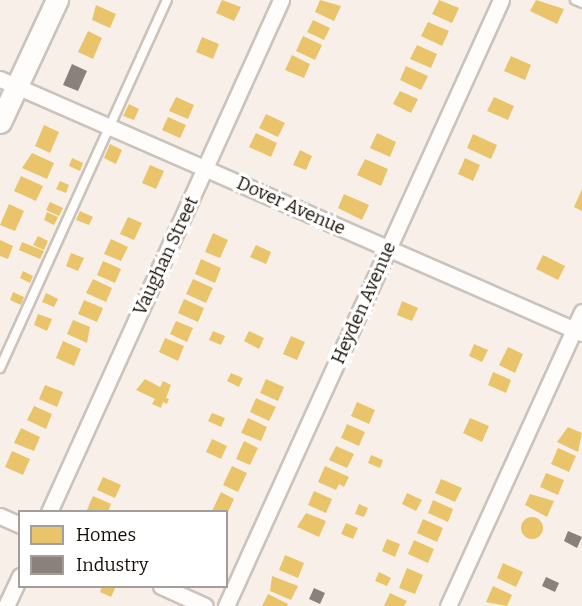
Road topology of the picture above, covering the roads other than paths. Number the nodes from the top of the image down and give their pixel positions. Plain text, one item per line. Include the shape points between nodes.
1 (57, 0) edge
2 (167, 0) edge
3 (281, 0) edge
4 (501, 0) edge
5 (574, 0) edge
6 (582, 3) edge
7 (9, 83) edge
8 (0, 122) edge
9 (110, 127) junction
10 (206, 169) junction
11 (388, 249) junction
12 (582, 312) edge
13 (578, 331) edge
14 (0, 368) edge
15 (50, 510) edge
16 (0, 516) edge
17 (18, 524) edge
18 (18, 580) edge
19 (165, 588) edge
20 (6, 606) edge
21 (205, 606) edge
22 (225, 606) edge
23 (448, 606) edge

1 - 7 street
2 - 9 lane
3 - 10 street, Vaughan Street
4 - 11 street, Heyden Avenue
5 - 6 lane
7 - 8 street
7 - 9 street, Dover Avenue
9 - 10 street, Dover Avenue
9 - 14 lane
10 - 11 street, Dover Avenue
10 - 15 street, Vaughan Street
11 - 13 street, Dover Avenue
11 - 22 street, Heyden Avenue
12 - 13 street
13 - 23 street
16 - 17 street
18 - 20 street
19 - 21 street

